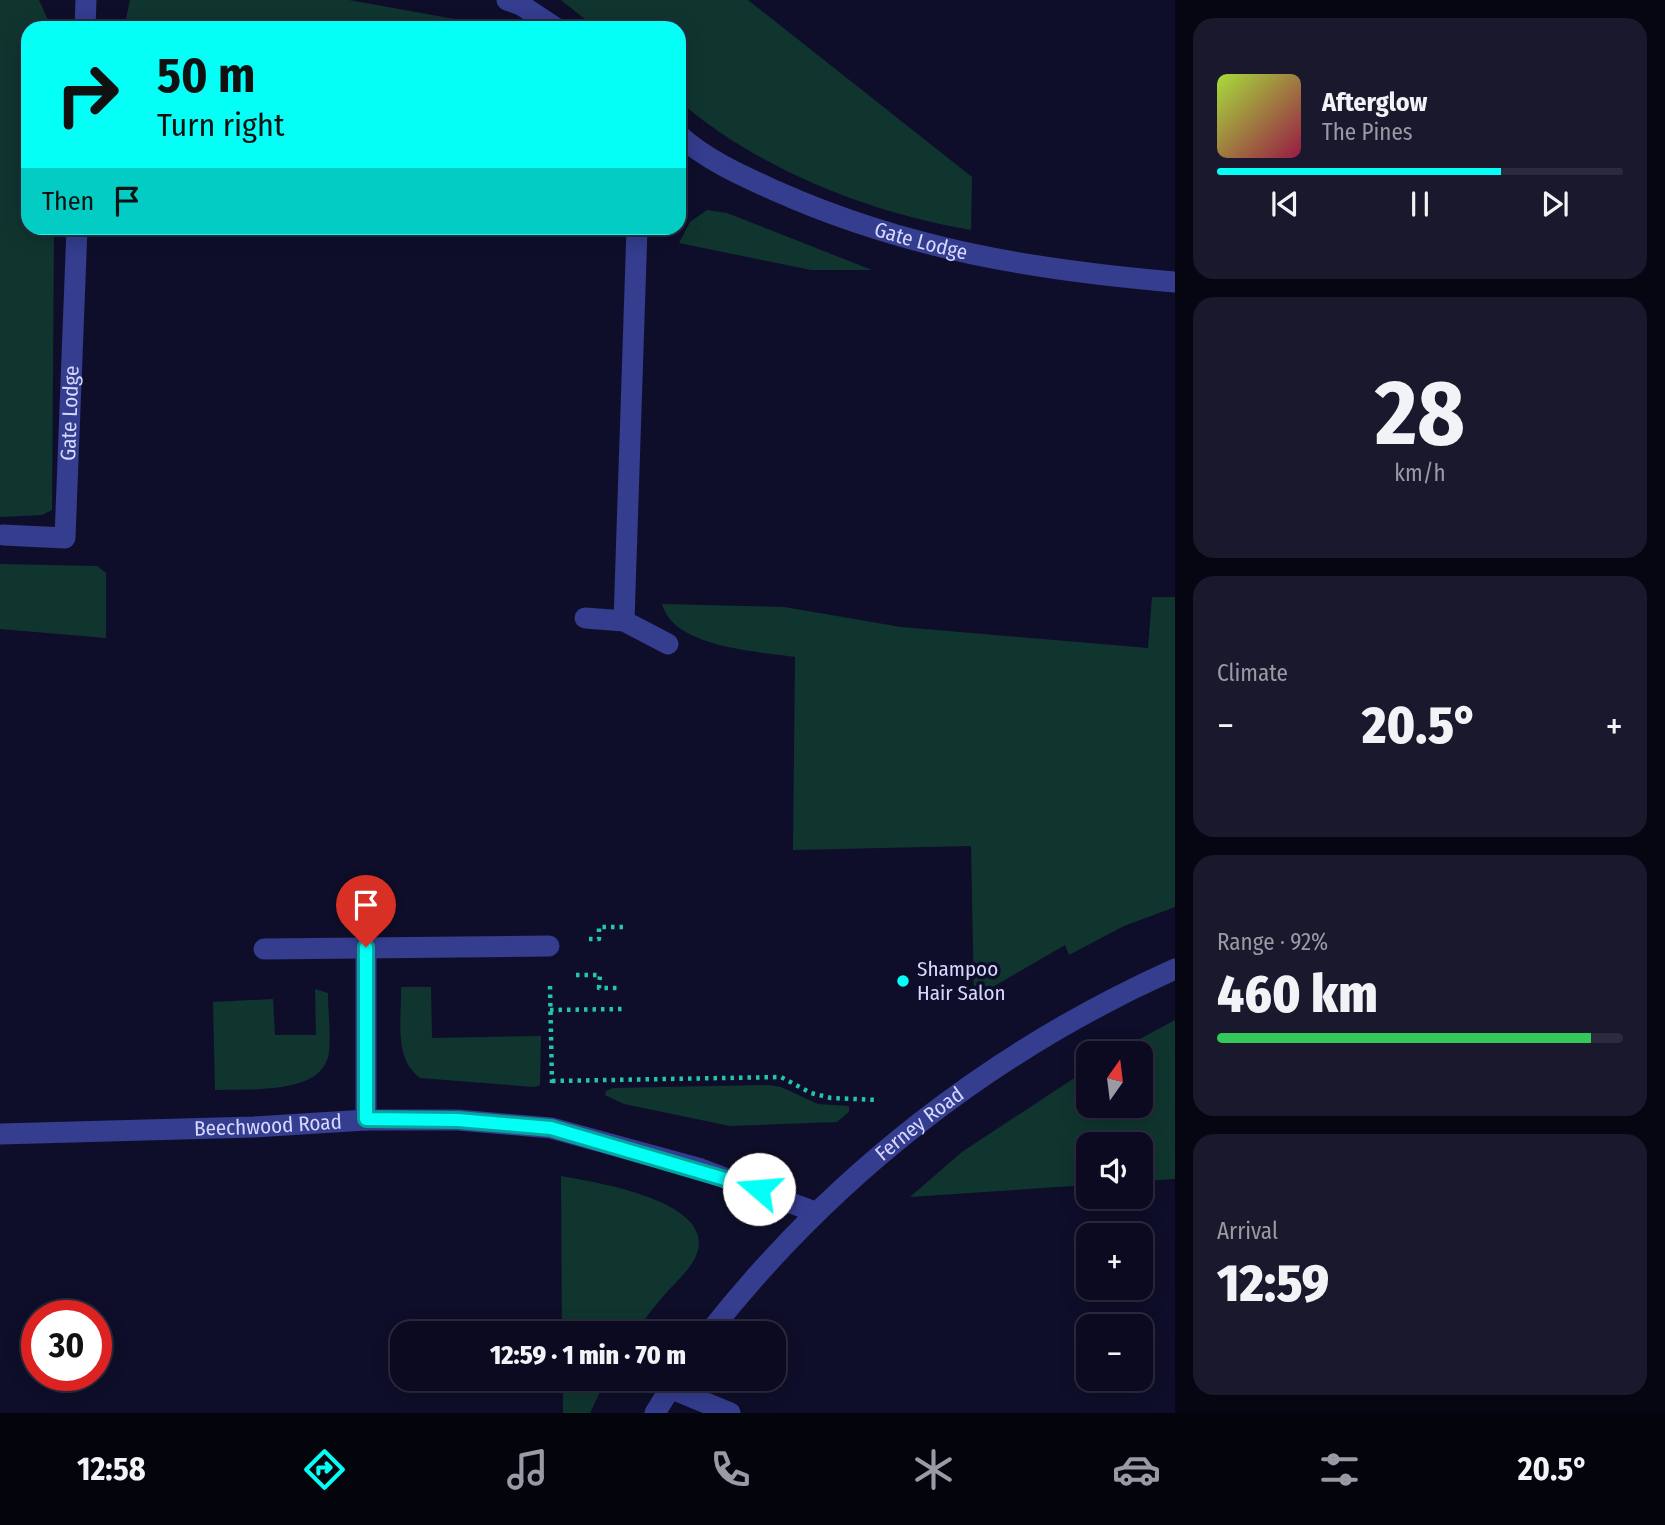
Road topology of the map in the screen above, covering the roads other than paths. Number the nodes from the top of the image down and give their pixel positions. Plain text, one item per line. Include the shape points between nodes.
1 (86, 0) edge
2 (507, 0) edge
3 (85, 21) edge
4 (545, 21) edge
5 (686, 143) edge
6 (77, 235) edge
7 (637, 235) edge
8 (1175, 282) edge
9 (3, 535) dead end
10 (585, 618) dead end
11 (624, 621) junction
12 (668, 644) dead end
13 (549, 946) road end
14 (366, 947) junction
15 (264, 949) dead end
16 (1175, 969) edge
17 (366, 1119) junction
18 (0, 1134) edge
19 (815, 1212) junction
20 (718, 1321) edge
21 (668, 1391) edge
22 (688, 1391) edge
23 (656, 1413) edge
24 (730, 1413) edge

1 - 3 street
2 - 4 street
5 - 8 street, Gate Lodge via 734,172 791,197 932,247 1000,261
6 - 9 street, Gate Lodge via 65,538
7 - 11 street
10 - 11 street
11 - 12 street
13 - 14 street
14 - 15 street
14 - 17 street
16 - 19 street, Ferney Road via 1093,1009 980,1077 893,1141
17 - 18 street, Beechwood Road
17 - 19 street, Beechwood Road via 551,1128 701,1169
19 - 20 street, Ferney Road
21 - 23 street
22 - 24 street

